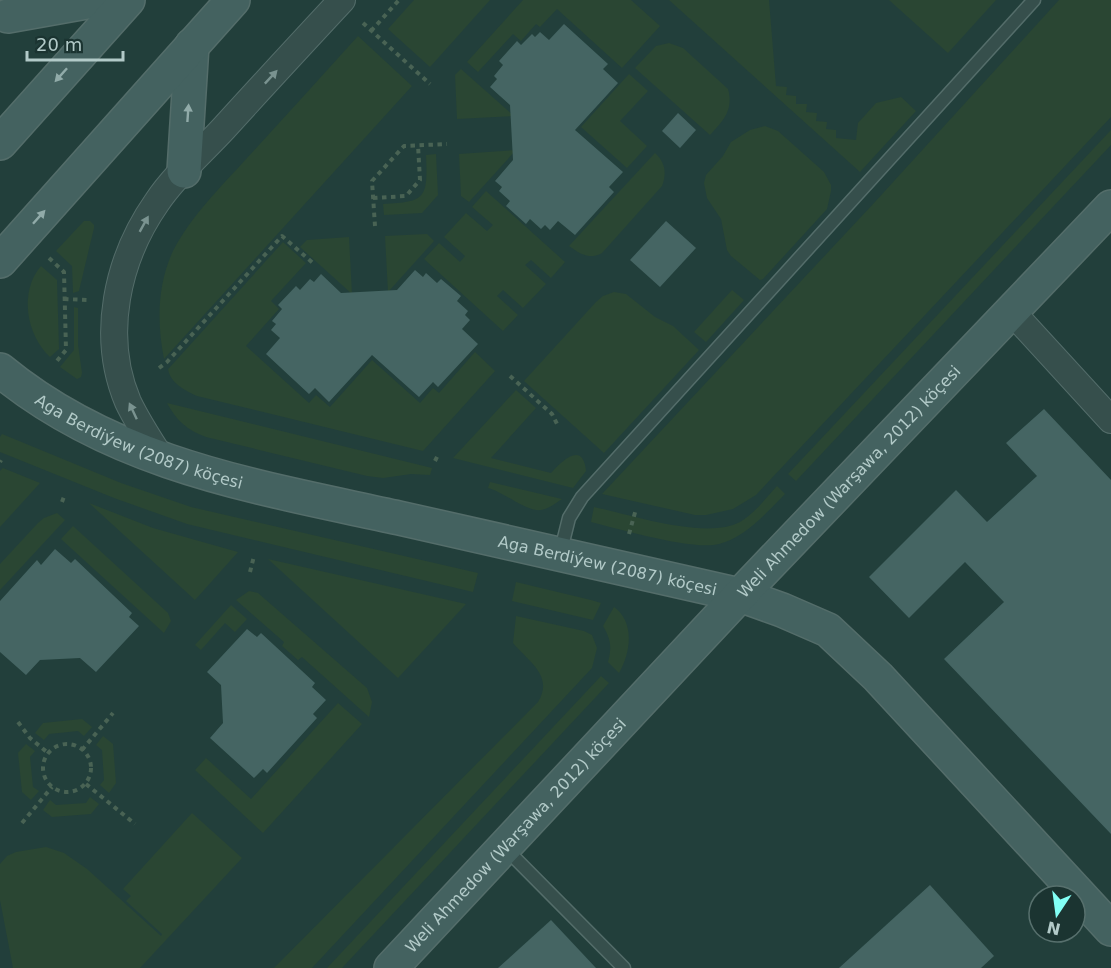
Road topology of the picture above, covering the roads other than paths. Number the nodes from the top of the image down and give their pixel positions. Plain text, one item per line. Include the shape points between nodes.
1 (98, 0) edge
2 (128, 0) edge
3 (233, 0) edge
4 (342, 0) edge
5 (1034, 0) edge
6 (10, 14) edge
7 (192, 45) junction
8 (0, 143) edge
9 (184, 171) junction
10 (1111, 207) edge
11 (0, 261) edge
12 (1012, 312) junction
13 (0, 370) edge
14 (1111, 420) edge
15 (163, 460) junction
16 (560, 554) junction
17 (740, 595) junction
18 (505, 848) junction
19 (1111, 929) edge
20 (391, 968) edge
21 (624, 968) edge

1 - 6 street
2 -> 8 street
3 - 7 street
9 -> 4 street
5 - 16 lane via 582,497 569,518
9 -> 7 street
11 -> 7 street
15 -> 9 street via 127,399 117,363 116,302 121,276 144,221
10 - 12 street, Weli Ahmedow (Warşawa, 2012) köçesi
12 - 14 street
12 - 17 street, Weli Ahmedow (Warşawa, 2012) köçesi
13 - 15 street, Aga Berdiýew (2087) köçesi via 72,421
15 - 16 street, Aga Berdiýew (2087) köçesi via 246,484
16 - 17 street, Aga Berdiýew (2087) köçesi
17 - 18 street, Weli Ahmedow (Warşawa, 2012) köçesi
17 - 19 street, Aga Berdiýew (2087) köçesi via 828,630 878,677
18 - 20 street, Weli Ahmedow (Warşawa, 2012) köçesi
18 - 21 lane

